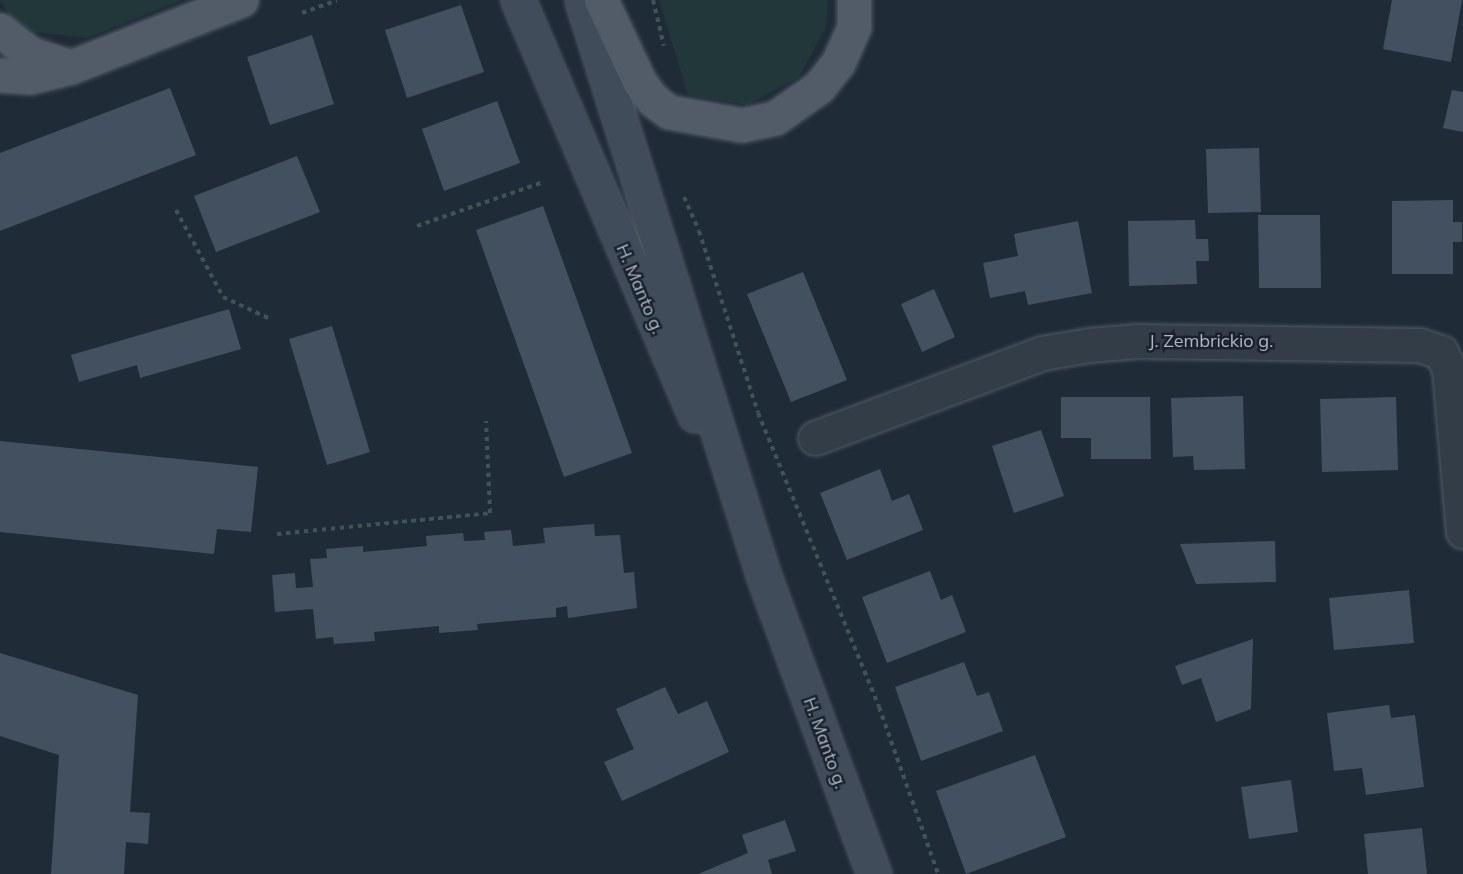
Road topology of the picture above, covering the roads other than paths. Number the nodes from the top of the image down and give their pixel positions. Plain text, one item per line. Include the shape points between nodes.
1 (241, 0) edge
2 (518, 0) edge
3 (582, 0) edge
4 (601, 0) edge
5 (854, 0) edge
6 (0, 30) edge
7 (71, 67) junction
8 (0, 75) edge
9 (814, 438) dead end
10 (1463, 531) edge
11 (764, 577) junction
12 (874, 874) edge

1 - 7 main road
2 - 11 main road, H. Manto g.
3 - 11 main road, H. Manto g.
4 - 5 main road via 639,81 653,100 669,112 742,125 776,118 819,87 838,63 854,27
6 - 7 main road via 31,54
7 - 8 main road via 30,77
9 - 10 street, J. Zembrickio g. via 1042,353 1065,349 1137,341 1419,345 1441,352 1449,369
11 - 12 main road, H. Manto g.

